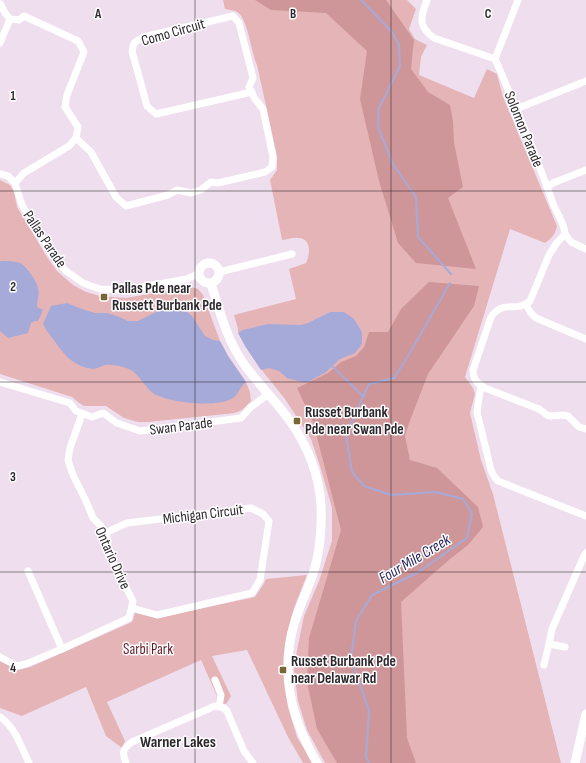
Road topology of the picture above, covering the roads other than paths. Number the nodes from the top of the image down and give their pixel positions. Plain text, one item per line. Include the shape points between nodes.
1 (427, 0) edge
2 (518, 0) edge
3 (0, 4) edge
4 (10, 19) junction
5 (0, 43) edge
6 (495, 59) junction
7 (586, 81) edge
8 (252, 92) junction
9 (516, 109) junction
10 (76, 138) junction
11 (586, 170) edge
12 (0, 174) edge
13 (15, 183) junction
14 (547, 187) junction
15 (565, 234) junction
16 (571, 242) junction
17 (554, 248) junction
18 (586, 249) edge
19 (292, 254) dead end
20 (219, 272) junction
21 (198, 274) junction
22 (211, 284) junction
23 (526, 304) junction
24 (586, 339) edge
25 (0, 384) edge
26 (481, 385) junction
27 (488, 389) junction
28 (268, 394) junction
29 (479, 400) junction
30 (82, 414) junction
31 (586, 430) edge
32 (586, 516) edge
33 (105, 533) junction
34 (586, 553) edge
35 (28, 571) dead end
36 (132, 608) junction
37 (549, 644) junction
38 (565, 647) dead end
39 (62, 649) junction
40 (0, 657) edge
41 (544, 665) dead end
42 (215, 680) dead end
43 (219, 706) junction
44 (586, 714) edge
45 (0, 717) edge
46 (29, 763) edge
47 (126, 763) edge
48 (253, 763) edge
49 (316, 763) edge
50 (575, 763) edge

1 - 6 street via 421,21 427,33 434,38
2 - 6 street
3 - 4 street
4 - 5 street
4 - 10 street via 19,20 24,16 78,41 84,52 67,95 65,107 78,128
6 - 9 street, Solomon Parade
7 - 9 street
8 - 8 street, Como Circuit via 250,87 253,78 239,23 233,16 143,37 134,43 132,51 146,106 156,114
8 - 10 street via 263,109 273,157 272,167 265,172 218,183 211,182 201,190 191,193 178,190 126,206 116,197 91,152
9 - 14 street, Solomon Parade
10 - 13 street via 69,146 24,173
11 - 14 street
12 - 13 street via 8,176
13 - 21 street, Pallas Parade via 22,205 53,256 66,271 83,283 100,289 124,290 187,279
14 - 15 street, Solomon Parade
15 - 16 street, Solomon Parade
15 - 17 street
16 - 17 street
16 - 18 street, Solomon Parade
17 - 23 street via 530,301
19 - 20 street
20 - 21 street via 217,266 209,263 200,267
20 - 22 street via 216,281
21 - 22 street via 201,281
22 - 28 street via 228,337 244,365
23 - 24 street via 536,318
23 - 26 street via 499,308 491,317 473,370 474,379
25 - 30 street via 70,403
26 - 27 street
26 - 29 street
27 - 29 street
27 - 31 street via 539,409 547,415 568,416
28 - 30 street, Swan Parade via 241,418 140,431 117,423 103,414 92,417
28 - 49 street via 289,420 303,444 313,467 321,502 319,551 312,577 294,622 287,670 294,713
29 - 32 street via 477,412 494,476 498,480
30 - 33 street, Ontario Drive via 68,460 72,475 93,518
33 - 36 street, Ontario Drive via 108,540 107,551 133,601
33 - 36 street, Michigan Circuit via 127,523 251,508 263,514 269,521 260,580 252,593 157,615
34 - 37 street via 552,629
35 - 39 street
36 - 39 street, Ontario Drive via 129,618
37 - 38 street
37 - 41 street
39 - 40 street, Ontario Drive via 17,666
42 - 43 street via 221,695
43 - 47 street via 212,706 132,742 124,752
43 - 48 street via 227,711 244,751
44 - 50 street
45 - 46 street via 13,730

